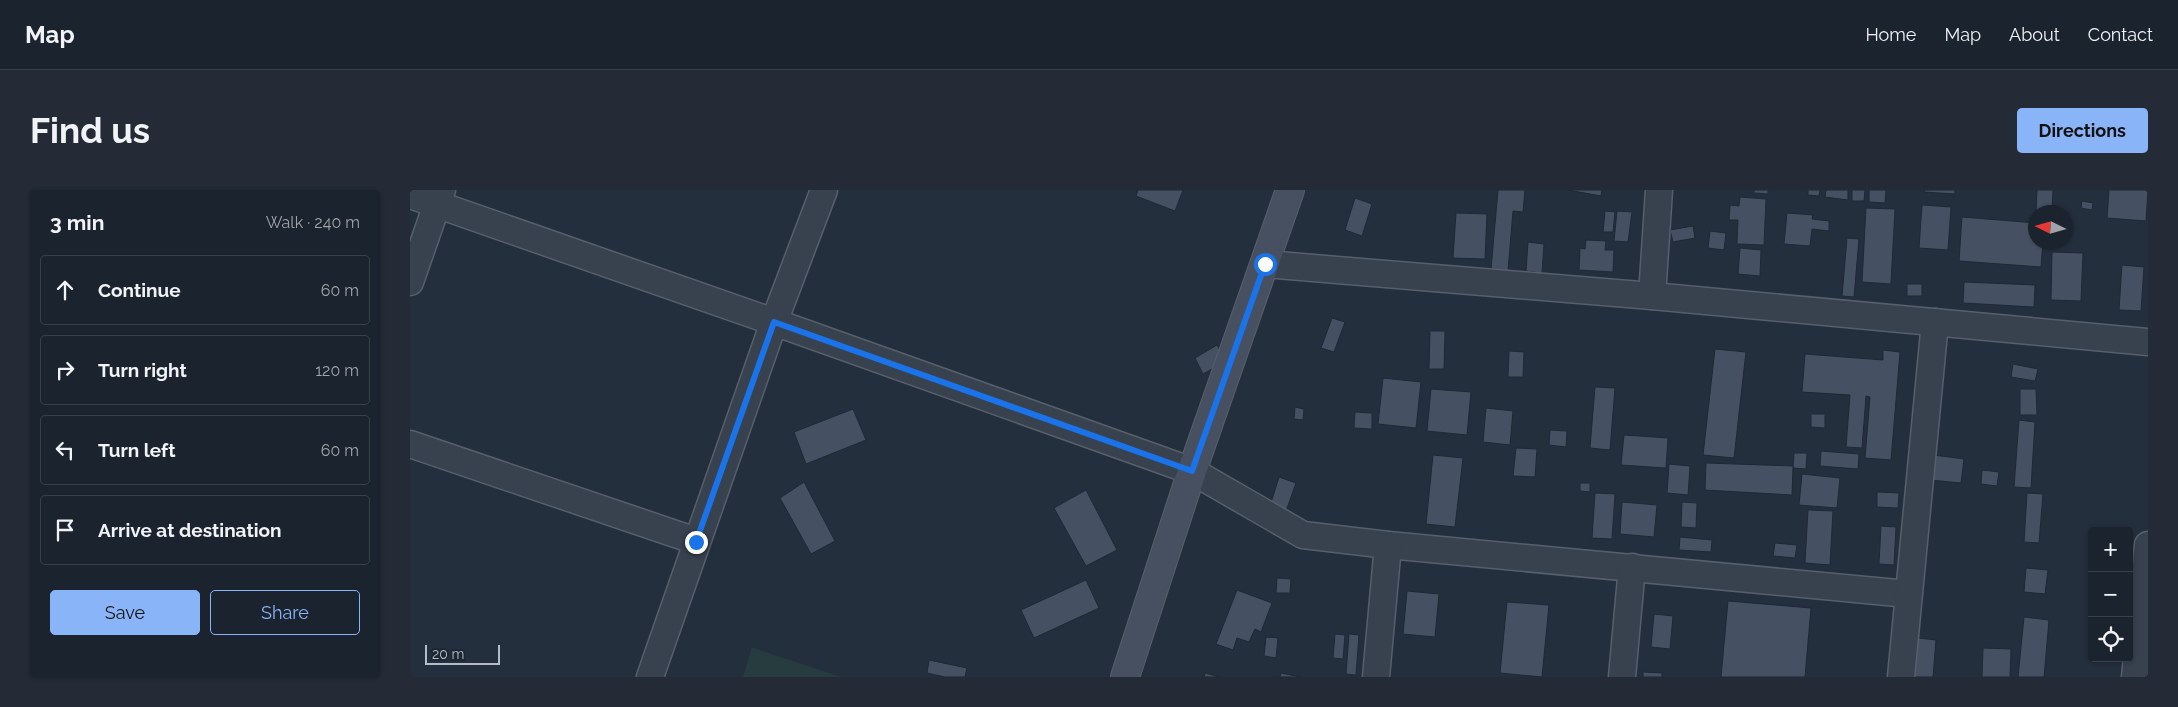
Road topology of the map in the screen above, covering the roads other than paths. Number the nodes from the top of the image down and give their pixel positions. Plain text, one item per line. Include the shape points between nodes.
1 (824, 190) edge
2 (1290, 190) edge
3 (1659, 190) edge
4 (410, 196) edge
5 (439, 197) edge
6 (1265, 264) junction
7 (410, 282) edge
8 (1652, 296) junction
9 (774, 322) junction
10 (1936, 322) junction
11 (2148, 342) edge
12 (410, 444) edge
13 (1192, 471) junction
14 (696, 542) junction
15 (1388, 545) junction
16 (2148, 545) edge
17 (1632, 568) junction
18 (1908, 594) junction
19 (2144, 630) edge
20 (650, 677) edge
21 (1125, 677) edge
22 (1376, 677) edge
23 (1622, 677) edge
24 (1901, 677) edge
25 (2136, 677) edge

1 - 9 street
2 - 6 street
3 - 8 street
4 - 5 street
5 - 7 street
5 - 9 street
6 - 8 street
6 - 13 street
8 - 10 street
9 - 13 street
9 - 14 street
10 - 11 street
10 - 18 street
12 - 14 street
13 - 15 street via 1303,535
13 - 21 street
14 - 20 street
15 - 17 street
15 - 22 street
16 - 19 street
17 - 18 street
17 - 23 street
18 - 24 street
19 - 25 street

